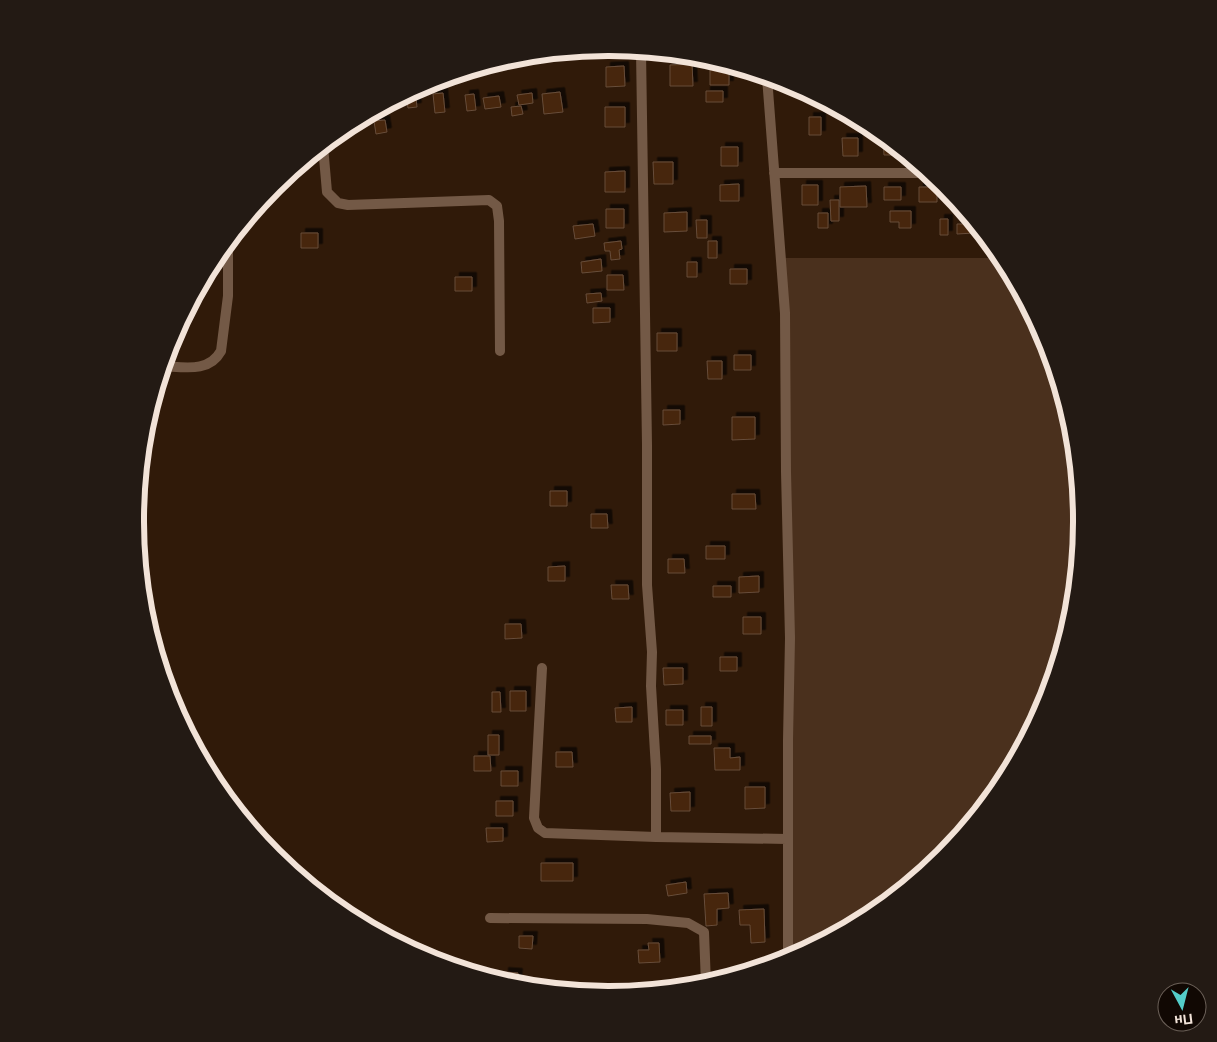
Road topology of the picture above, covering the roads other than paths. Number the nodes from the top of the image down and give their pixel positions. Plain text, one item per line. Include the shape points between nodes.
1 (641, 57) edge
2 (768, 85) edge
3 (324, 154) edge
4 (774, 173) junction
5 (916, 173) edge
6 (228, 255) edge
7 (500, 351) dead end
8 (170, 366) edge
9 (542, 668) dead end
10 (656, 837) junction
11 (788, 839) junction
12 (490, 918) dead end
13 (788, 949) edge
14 (706, 975) edge

1 - 10 street via 647,585 652,652
2 - 4 street
3 - 7 street via 327,192 338,203 489,200 497,206
4 - 5 street
4 - 11 street via 785,313 790,638
6 - 8 street via 228,296 217,358 199,368
9 - 10 street via 534,818 538,828 545,833
10 - 11 street
11 - 13 street
12 - 14 street via 647,919 688,923 704,932

